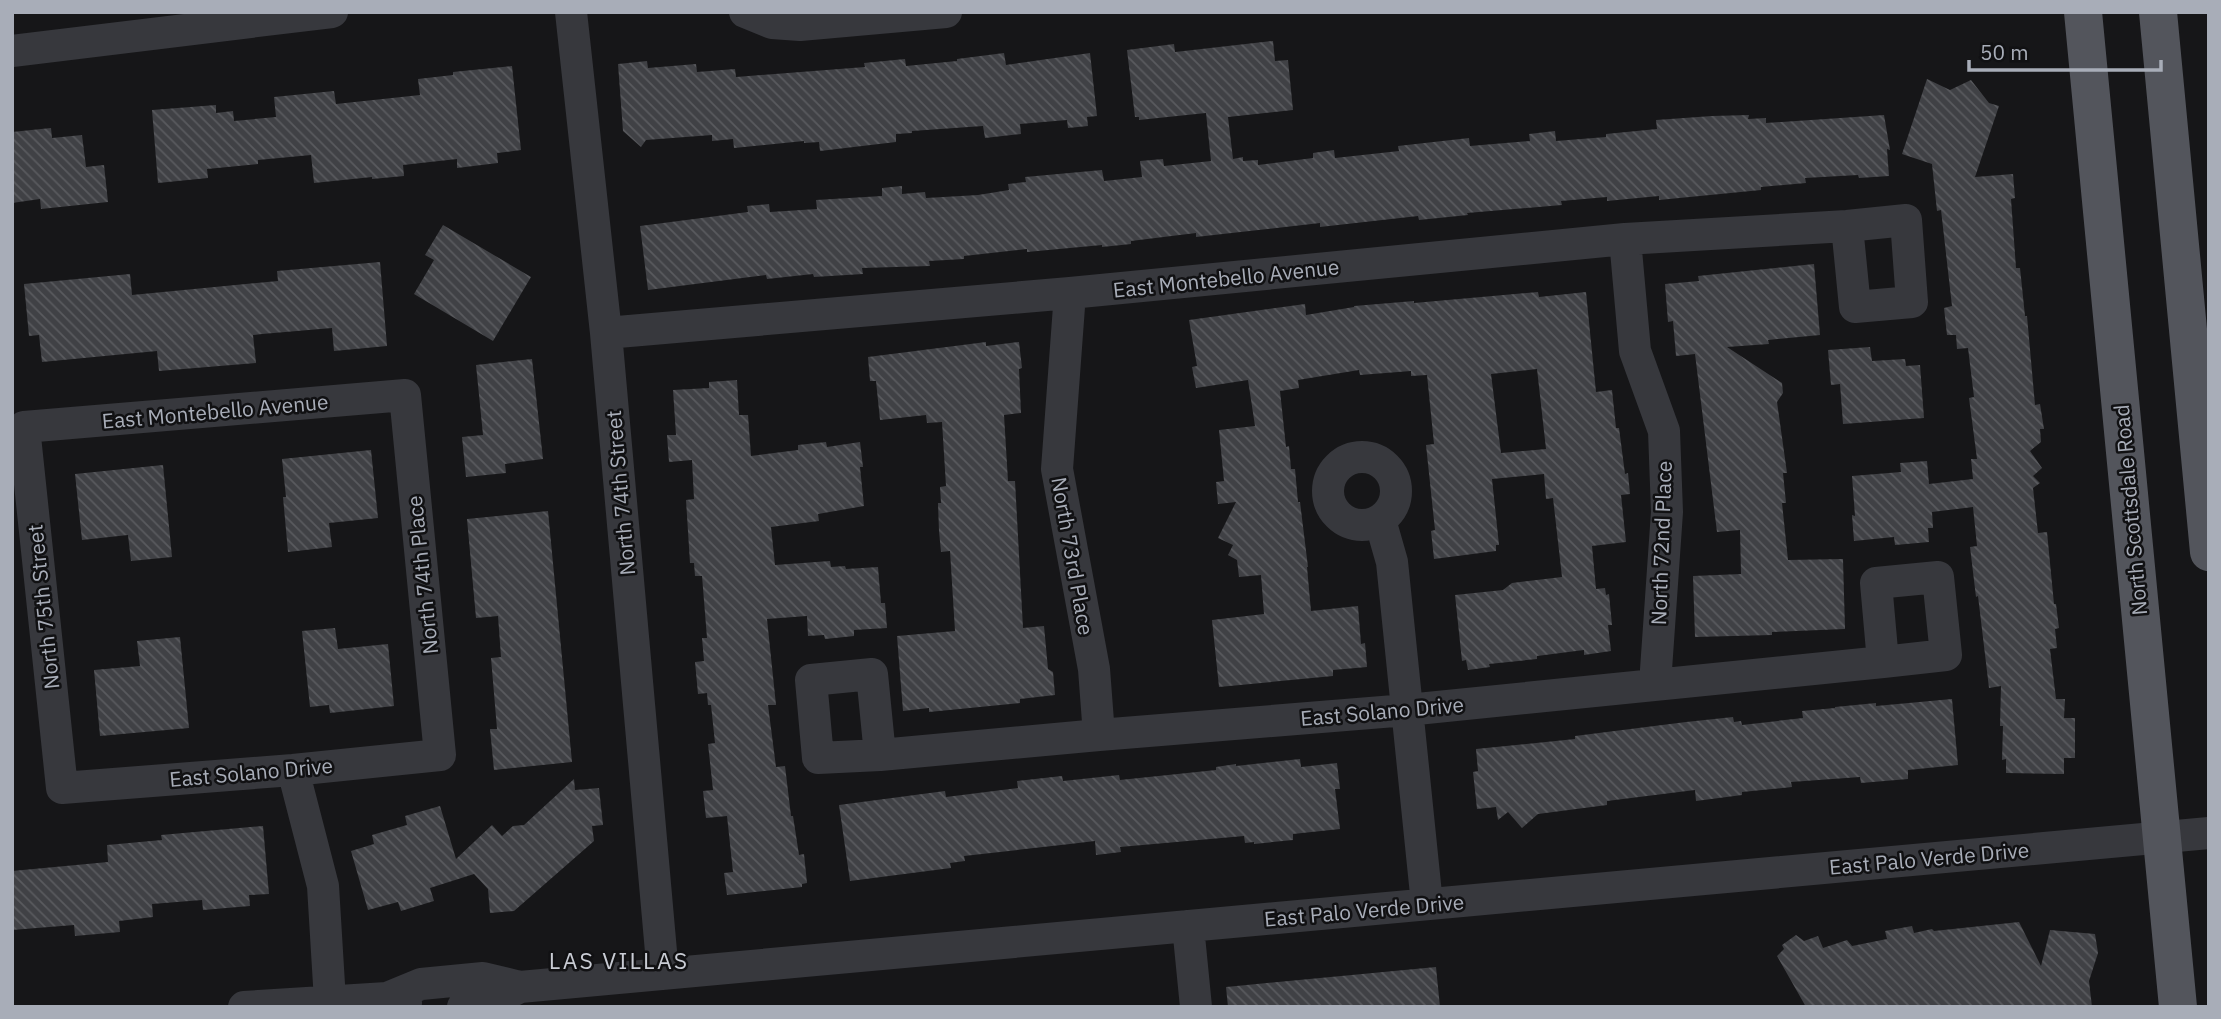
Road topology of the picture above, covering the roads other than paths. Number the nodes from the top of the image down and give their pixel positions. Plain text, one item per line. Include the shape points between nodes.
1 (332, 12) edge
2 (572, 12) edge
3 (745, 12) edge
4 (946, 12) edge
5 (2083, 12) edge
6 (2158, 12) edge
7 (862, 15) edge
8 (12, 51) edge
9 (1847, 226) dead end
10 (1625, 239) junction
11 (1070, 293) junction
12 (606, 333) junction
13 (405, 395) joint
14 (24, 427) joint
15 (1380, 520) dead end
16 (2209, 552) edge
17 (1883, 662) dead end
18 (1655, 684) junction
19 (1407, 710) junction
20 (1099, 735) junction
21 (440, 755) joint
22 (880, 755) dead end
23 (293, 770) junction
24 (62, 788) joint
25 (2209, 832) edge
26 (2161, 837) junction
27 (1427, 904) junction
28 (1188, 926) junction
29 (663, 974) junction
30 (520, 987) junction
31 (387, 998) junction
32 (330, 1000) junction
33 (244, 1007) edge
34 (418, 1007) edge
35 (463, 1007) edge
36 (1196, 1007) edge
37 (2178, 1007) edge

1 - 8 street
2 - 12 street, North 74th Street
3 - 7 street via 772,23 800,25
4 - 7 street
5 - 26 main road, North Scottsdale Road
6 - 16 main road
9 - 10 street, East Montebello Avenue
10 - 11 street, East Montebello Avenue
10 - 18 street, North 72nd Place via 1635,351 1664,431 1667,512
11 - 12 street, East Montebello Avenue
11 - 20 street, North 73rd Place via 1057,469 1094,669
12 - 29 street, North 74th Street
13 - 14 street, East Montebello Avenue
13 - 21 street, North 74th Place
14 - 24 street, North 75th Street
15 - 19 street via 1392,562
17 - 18 street, East Solano Drive
18 - 19 street, East Solano Drive
19 - 20 street, East Solano Drive
19 - 27 street
20 - 22 street, East Solano Drive
21 - 23 street, East Solano Drive
23 - 24 street, East Solano Drive
23 - 32 street via 323,886
25 - 26 street, East Palo Verde Drive
26 - 27 street, East Palo Verde Drive
26 - 37 main road, North Scottsdale Road
27 - 28 street, East Palo Verde Drive
28 - 29 street, East Palo Verde Drive
28 - 36 street
29 - 30 street, East Palo Verde Drive
30 - 31 street, East Palo Verde Drive via 483,978 421,984
30 - 35 street, East Palo Verde Drive via 484,1005
31 - 32 street, East Palo Verde Drive
31 - 34 street, East Palo Verde Drive
32 - 33 street, East Palo Verde Drive

